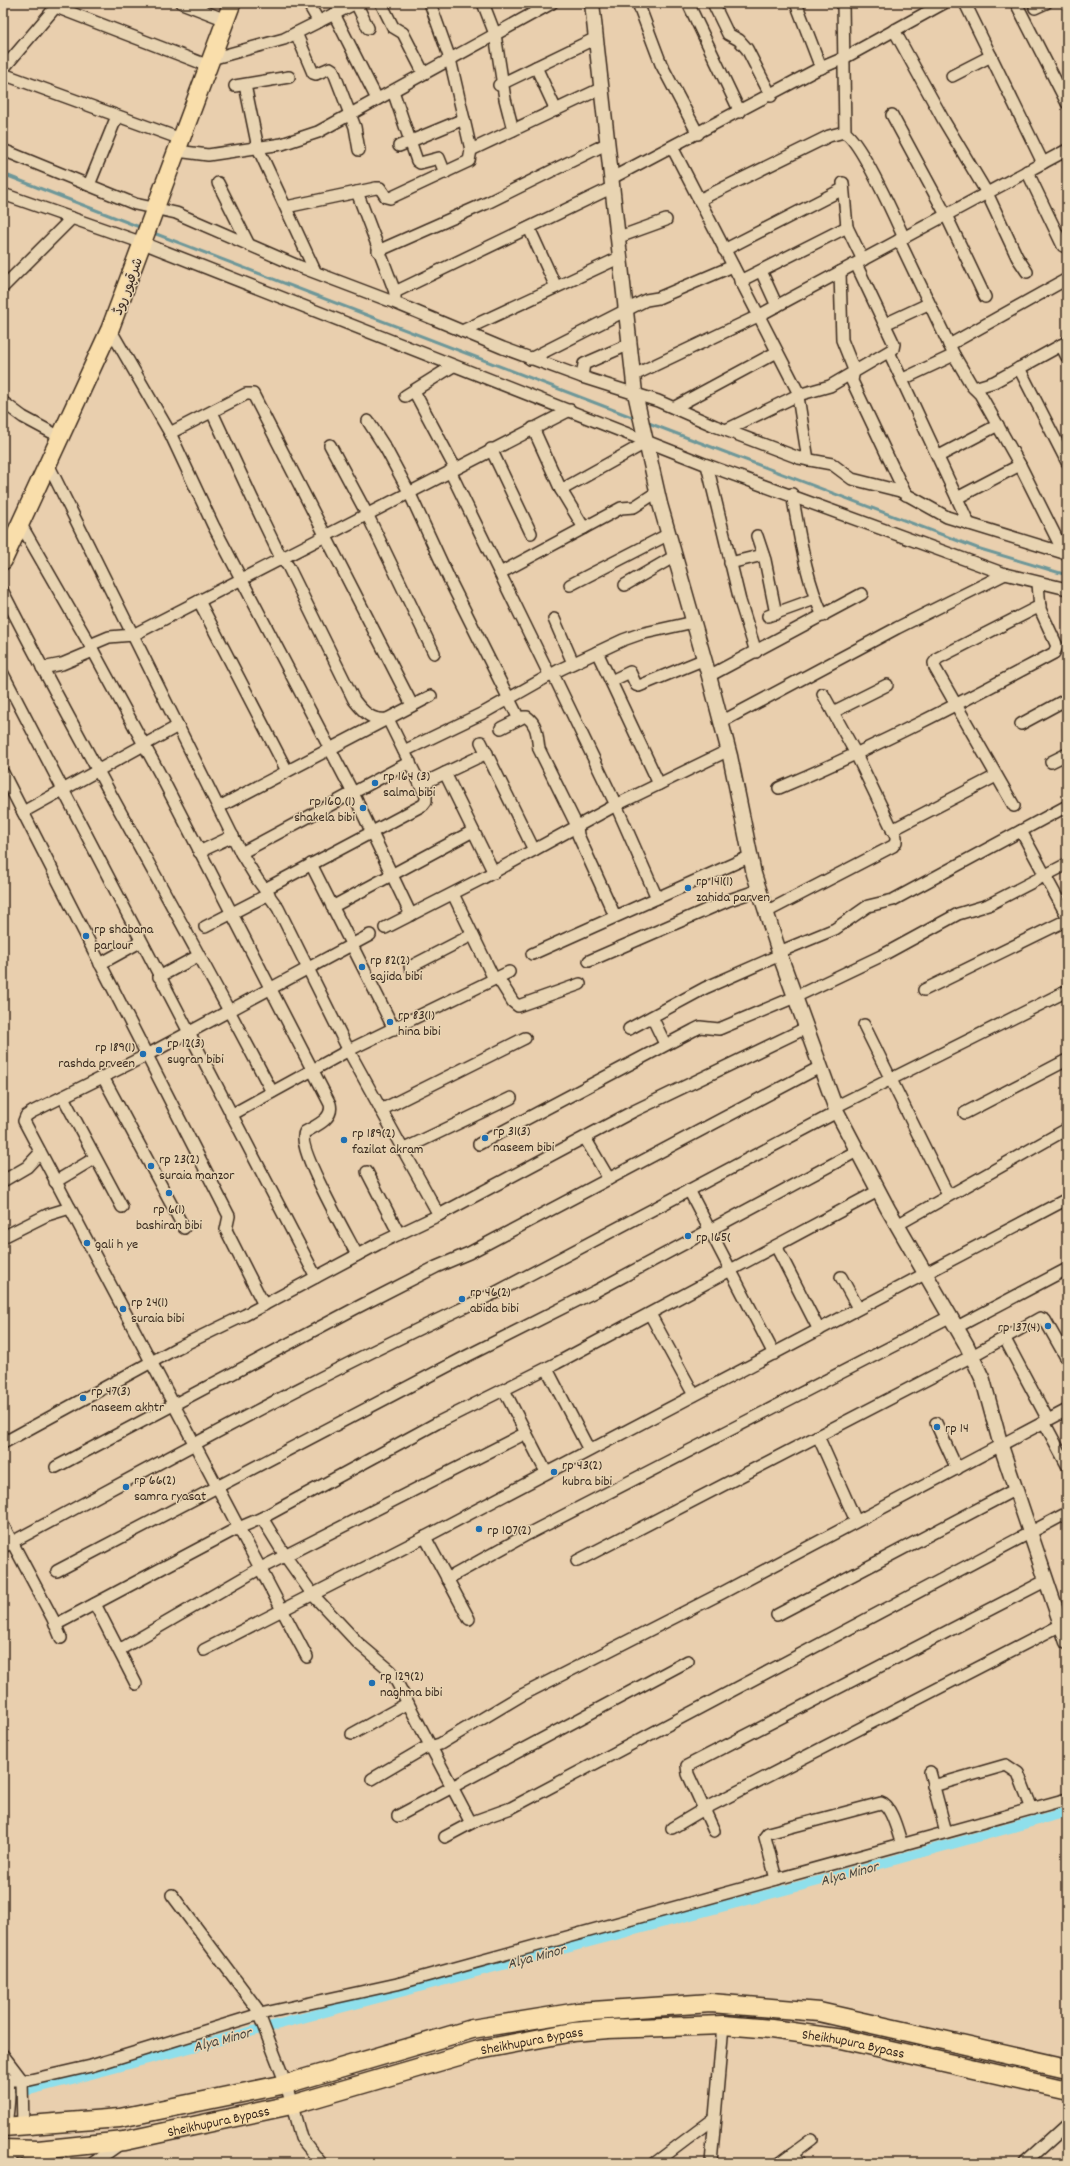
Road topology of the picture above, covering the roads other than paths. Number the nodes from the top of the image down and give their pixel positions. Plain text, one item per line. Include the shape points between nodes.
1 (182, 3) edge
2 (232, 3) edge
3 (308, 3) edge
4 (356, 3) edge
5 (381, 3) edge
6 (430, 3) edge
7 (483, 3) edge
8 (528, 3) edge
9 (552, 3) edge
10 (592, 3) edge
11 (638, 3) edge
12 (713, 3) edge
13 (796, 3) edge
14 (844, 3) edge
15 (944, 3) edge
16 (965, 3) edge
17 (1016, 3) edge
18 (1046, 3) edge
19 (691, 4) edge
20 (58, 5) edge
21 (1035, 8) dead end
22 (221, 13) edge
23 (334, 14) junction
24 (533, 14) junction
25 (319, 22) junction
26 (368, 28) dead end
27 (894, 30) junction
28 (296, 33) junction
29 (495, 34) junction
30 (596, 38) junction
31 (991, 56) junction
32 (844, 58) junction
33 (450, 59) junction
34 (206, 62) junction
35 (536, 67) junction
36 (821, 68) junction
37 (3, 69) edge
38 (423, 72) junction
39 (3, 74) edge
40 (952, 76) dead end
41 (289, 77) dead end
42 (501, 84) junction
43 (602, 88) junction
44 (393, 90) junction
45 (771, 96) junction
46 (377, 99) junction
47 (1067, 103) edge
48 (556, 110) junction
49 (740, 112) junction
50 (350, 114) junction
51 (892, 115) dead end
52 (117, 116) junction
53 (464, 118) junction
54 (513, 130) junction
55 (845, 133) junction
56 (698, 134) junction
57 (177, 142) junction
58 (608, 143) junction
59 (404, 144) junction
60 (672, 147) junction
61 (258, 148) junction
62 (3, 150) edge
63 (359, 150) dead end
64 (471, 150) junction
65 (1067, 150) edge
66 (1043, 163) junction
67 (1028, 171) junction
68 (445, 173) junction
69 (613, 182) junction
70 (218, 183) dead end
71 (89, 185) junction
72 (357, 192) junction
73 (987, 193) junction
74 (3, 194) edge
75 (699, 200) junction
76 (286, 207) junction
77 (150, 208) junction
78 (946, 215) junction
79 (72, 218) junction
80 (666, 220) dead end
81 (847, 227) junction
82 (529, 228) junction
83 (141, 237) junction
84 (619, 237) junction
85 (902, 239) junction
86 (249, 245) junction
87 (1064, 246) dead end
88 (724, 250) junction
89 (378, 251) junction
90 (621, 257) junction
91 (860, 262) junction
92 (733, 266) junction
93 (315, 271) junction
94 (761, 271) junction
95 (840, 272) junction
96 (1027, 272) dead end
97 (1067, 279) edge
98 (740, 281) junction
99 (3, 287) edge
100 (556, 287) junction
101 (394, 297) junction
102 (985, 297) dead end
103 (928, 304) junction
104 (777, 306) junction
105 (627, 311) junction
106 (758, 316) junction
107 (885, 324) junction
108 (110, 329) junction
109 (462, 331) junction
110 (1064, 343) edge
111 (630, 344) junction
112 (952, 350) junction
113 (777, 352) junction
114 (889, 352) junction
115 (1067, 357) edge
116 (530, 359) junction
117 (453, 366) junction
118 (1019, 368) junction
119 (853, 373) junction
120 (634, 376) junction
121 (582, 377) junction
122 (903, 379) junction
123 (974, 388) junction
124 (798, 395) junction
125 (637, 396) junction
126 (3, 402) edge
127 (675, 407) junction
128 (570, 410) junction
129 (212, 412) junction
130 (368, 421) dead end
131 (998, 425) junction
132 (533, 428) junction
133 (726, 430) junction
134 (51, 432) junction
135 (170, 433) junction
136 (647, 442) junction
137 (330, 445) dead end
138 (492, 449) junction
139 (939, 456) junction
140 (808, 460) junction
141 (1067, 462) edge
142 (48, 464) junction
143 (707, 464) junction
144 (1020, 465) junction
145 (453, 469) junction
146 (561, 490) junction
147 (409, 492) junction
148 (657, 492) junction
149 (792, 494) junction
150 (906, 495) junction
151 (957, 498) junction
152 (367, 514) junction
153 (20, 523) junction
154 (969, 524) junction
155 (584, 528) junction
156 (531, 533) dead end
157 (669, 534) junction
158 (3, 536) edge
159 (325, 536) junction
160 (757, 536) dead end
161 (1066, 553) edge
162 (763, 555) junction
163 (675, 556) junction
164 (281, 558) junction
165 (3, 561) edge
166 (730, 563) junction
167 (500, 573) junction
168 (1005, 574) junction
169 (241, 579) junction
170 (1038, 583) junction
171 (570, 585) dead end
172 (625, 585) dead end
173 (1067, 588) edge
174 (3, 592) edge
175 (862, 594) dead end
176 (815, 599) junction
177 (199, 601) junction
178 (1040, 606) junction
179 (823, 616) junction
180 (554, 619) dead end
181 (694, 622) junction
182 (133, 635) junction
183 (92, 648) junction
184 (597, 652) junction
185 (756, 652) junction
186 (434, 653) dead end
187 (705, 659) junction
188 (573, 663) junction
189 (42, 668) junction
190 (3, 674) edge
191 (551, 675) junction
192 (710, 676) junction
193 (611, 681) junction
194 (887, 685) dead end
195 (823, 694) dead end
196 (431, 696) dead end
197 (509, 699) junction
198 (1067, 699) edge
199 (412, 705) junction
200 (955, 705) junction
201 (833, 712) junction
202 (388, 719) junction
203 (519, 719) junction
204 (722, 722) junction
205 (1021, 724) dead end
206 (178, 726) junction
207 (501, 728) dead end
208 (481, 742) dead end
209 (144, 745) junction
210 (329, 749) junction
211 (729, 750) junction
212 (404, 751) junction
213 (487, 753) junction
214 (856, 754) junction
215 (1067, 754) edge
216 (410, 762) junction
217 (1051, 762) dead end
218 (97, 770) junction
219 (287, 770) junction
220 (3, 773) edge
221 (445, 773) junction
222 (996, 776) junction
223 (422, 784) junction
224 (659, 784) junction
225 (779, 788) dead end
226 (61, 790) junction
227 (353, 793) junction
228 (616, 805) junction
229 (1014, 806) dead end
230 (1067, 806) edge
231 (219, 807) junction
232 (23, 812) junction
233 (577, 826) junction
234 (892, 830) junction
235 (473, 831) junction
236 (1021, 831) junction
237 (372, 832) junction
238 (233, 836) junction
239 (534, 850) junction
240 (200, 852) junction
241 (241, 852) junction
242 (750, 856) junction
243 (311, 864) junction
244 (1067, 864) edge
245 (494, 873) junction
246 (392, 875) junction
247 (1045, 876) junction
248 (759, 890) junction
249 (267, 891) junction
250 (453, 894) junction
251 (657, 898) junction
252 (332, 907) junction
253 (766, 912) junction
254 (231, 913) junction
255 (411, 915) junction
256 (615, 916) junction
257 (1067, 916) edge
258 (1067, 920) edge
259 (205, 927) dead end
260 (385, 928) dead end
261 (370, 934) dead end
262 (472, 935) junction
263 (140, 942) junction
264 (352, 945) junction
265 (532, 954) dead end
266 (780, 954) junction
267 (198, 956) junction
268 (589, 961) dead end
269 (100, 964) junction
270 (410, 967) dead end
271 (308, 968) junction
272 (509, 972) dead end
273 (159, 977) junction
274 (496, 978) junction
275 (580, 984) dead end
276 (270, 988) junction
277 (924, 990) dead end
278 (1067, 991) edge
279 (795, 997) junction
280 (229, 1010) junction
281 (652, 1017) junction
282 (864, 1024) dead end
283 (806, 1028) junction
284 (394, 1029) junction
285 (629, 1029) dead end
286 (187, 1032) junction
287 (525, 1038) dead end
288 (665, 1044) junction
289 (349, 1050) junction
290 (146, 1054) junction
291 (1067, 1060) edge
292 (820, 1067) junction
293 (312, 1070) junction
294 (103, 1076) junction
295 (890, 1080) junction
296 (272, 1092) junction
297 (63, 1097) junction
298 (510, 1098) dead end
299 (381, 1110) junction
300 (836, 1110) junction
301 (965, 1114) dead end
302 (231, 1115) junction
303 (1067, 1130) edge
304 (585, 1138) junction
305 (479, 1144) dead end
306 (402, 1150) junction
307 (857, 1151) junction
308 (40, 1153) junction
309 (95, 1158) junction
310 (367, 1172) dead end
311 (609, 1179) junction
312 (3, 1181) edge
313 (56, 1182) junction
314 (689, 1190) junction
315 (878, 1191) junction
316 (948, 1195) junction
317 (1067, 1199) edge
318 (70, 1208) junction
319 (122, 1208) dead end
320 (439, 1215) junction
321 (897, 1225) junction
322 (184, 1228) dead end
323 (710, 1230) junction
324 (399, 1234) junction
325 (3, 1237) edge
326 (776, 1246) junction
327 (357, 1255) junction
328 (1067, 1269) edge
329 (730, 1271) junction
330 (925, 1272) junction
331 (316, 1277) junction
332 (841, 1277) dead end
333 (264, 1305) junction
334 (858, 1308) junction
335 (650, 1314) junction
336 (954, 1322) junction
337 (819, 1330) junction
338 (1005, 1339) junction
339 (774, 1354) junction
340 (972, 1356) junction
341 (1067, 1358) edge
342 (152, 1362) junction
343 (546, 1369) junction
344 (504, 1390) junction
345 (694, 1395) junction
346 (175, 1405) junction
347 (1067, 1410) edge
348 (1046, 1421) junction
349 (936, 1423) dead end
350 (526, 1433) junction
351 (818, 1436) junction
352 (3, 1443) edge
353 (196, 1445) junction
354 (1001, 1446) junction
355 (589, 1450) junction
356 (1067, 1465) edge
357 (56, 1467) dead end
358 (957, 1469) junction
359 (546, 1472) junction
360 (218, 1487) junction
361 (1016, 1489) junction
362 (1067, 1514) edge
363 (262, 1518) junction
364 (856, 1521) junction
365 (3, 1525) edge
366 (239, 1528) junction
367 (1030, 1533) junction
368 (424, 1537) junction
369 (8, 1545) edge
370 (286, 1557) junction
371 (577, 1561) dead end
372 (260, 1569) junction
373 (57, 1571) dead end
374 (447, 1578) junction
375 (1047, 1580) junction
376 (313, 1595) junction
377 (95, 1604) junction
378 (283, 1611) junction
379 (777, 1614) dead end
380 (469, 1619) dead end
381 (1064, 1624) edge
382 (56, 1625) junction
383 (61, 1638) dead end
384 (1067, 1642) edge
385 (119, 1650) junction
386 (204, 1650) dead end
387 (307, 1657) dead end
388 (688, 1660) dead end
389 (136, 1684) dead end
390 (408, 1703) junction
391 (352, 1734) dead end
392 (431, 1746) junction
393 (930, 1772) dead end
394 (372, 1779) dead end
395 (452, 1786) junction
396 (933, 1786) junction
397 (1067, 1799) edge
398 (704, 1809) junction
399 (1032, 1809) junction
400 (398, 1816) dead end
401 (471, 1823) junction
402 (672, 1828) dead end
403 (714, 1831) dead end
404 (946, 1832) junction
405 (445, 1836) dead end
406 (902, 1845) junction
407 (776, 1879) junction
408 (172, 1895) dead end
409 (260, 2014) junction
410 (723, 2025) junction
411 (3, 2055) edge
412 (1067, 2068) edge
413 (6, 2083) edge
414 (286, 2084) junction
415 (23, 2088) junction
416 (1067, 2090) edge
417 (291, 2105) junction
418 (715, 2118) junction
419 (1067, 2124) edge
420 (11, 2127) edge
421 (811, 2140) dead end
422 (124, 2141) junction
423 (3, 2149) edge
424 (3, 2159) edge
425 (795, 2159) edge
426 (1032, 2161) edge
427 (12, 2163) edge
428 (93, 2163) edge
429 (321, 2163) edge
430 (656, 2163) edge
431 (711, 2163) edge
432 (780, 2163) edge

1 - 22 street
2 - 22 main road, شرقپور روڈ
3 - 25 street
4 - 23 street
4 - 26 street
5 - 38 street via 391,25 403,33
6 - 33 street
7 - 29 street
8 - 24 street
9 - 24 street
10 - 30 street
11 - 56 street via 661,64
12 - 45 street via 728,34 739,40 747,49
13 - 36 street
14 - 32 street
15 - 27 street
16 - 31 street
17 - 47 street
18 - 21 street
19 - 49 street
20 - 34 street
20 - 37 street
22 - 34 main road, شرقپور روڈ
23 - 25 street
23 - 46 street
24 - 29 street
25 - 28 street
27 - 32 street
27 - 73 street
28 - 34 street
28 - 50 street via 313,73 330,68 332,70
29 - 33 street
29 - 42 street
30 - 35 street
30 - 43 street
31 - 40 street
31 - 66 street
32 - 36 street
32 - 55 street
33 - 38 street
33 - 53 street
34 - 57 main road, شرقپور روڈ
35 - 42 street
35 - 48 street
36 - 45 street
38 - 44 street
39 - 52 street
41 - 61 street via 240,85
42 - 54 street
43 - 48 street
43 - 58 street
44 - 46 street
44 - 59 street
45 - 49 street
46 - 50 street
48 - 54 street
49 - 56 street
50 - 61 street via 299,139
50 - 63 street
51 - 78 street
52 - 57 street
52 - 71 street
53 - 59 street
53 - 64 street
54 - 64 street
55 - 75 street via 834,134
55 - 85 street via 867,165
56 - 60 street
57 - 61 street via 208,155
57 - 77 main road, شرقپور روڈ
58 - 69 street
58 - 89 street via 489,202
59 - 68 street via 418,162 439,158
60 - 69 street
60 - 75 street
61 - 76 street
62 - 71 street
64 - 68 street via 469,161
65 - 66 street
66 - 67 street
67 - 73 street
67 - 87 street
68 - 72 street via 390,198 378,188
69 - 82 street
69 - 84 street
70 - 86 street
71 - 77 street
72 - 76 street
72 - 89 street
73 - 78 street
73 - 96 street via 1017,257
74 - 79 street
75 - 88 street
76 - 93 street
77 - 83 main road, شرقپور روڈ
77 - 86 street via 176,213
78 - 85 street
78 - 102 street
79 - 83 street
79 - 99 street
80 - 84 street
81 - 88 street via 843,186
81 - 91 street
81 - 94 street
82 - 100 street
82 - 101 street
83 - 108 main road, شرقپور روڈ
83 - 117 street
83 - 134 main road, شرقپور روڈ
84 - 90 street
85 - 91 street
85 - 103 street
86 - 93 street
88 - 92 street
89 - 101 street
90 - 100 street
90 - 105 street
91 - 95 street
91 - 107 street
92 - 98 street
92 - 105 street via 658,298 646,300
93 - 101 street
94 - 98 street
94 - 104 street
95 - 104 street
95 - 119 street via 842,340
97 - 112 street
98 - 106 street
100 - 109 street
101 - 109 street
103 - 107 street
103 - 112 street
104 - 106 street
105 - 111 street
105 - 116 street
106 - 113 street
106 - 120 street
107 - 114 street via 895,346
108 - 135 street
108 - 142 main road, شرقپور روڈ
109 - 116 street
110 - 115 street
110 - 118 street
111 - 120 street
111 - 121 street via 584,364
112 - 122 street
112 - 123 street
113 - 124 street
113 - 127 street
114 - 119 street
114 - 122 street
116 - 121 street
117 - 128 street
117 - 145 street via 410,393
118 - 123 street via 994,382
118 - 141 street
119 - 124 street via 830,386
119 - 150 street via 852,381
120 - 125 street
121 - 125 street
122 - 139 street
123 - 131 street
124 - 133 street
124 - 140 street
125 - 127 street
125 - 136 street
126 - 134 street via 23,417
127 - 133 street
128 - 132 street
128 - 136 street
129 - 135 street
129 - 159 street via 246,394 253,394
129 - 164 street
130 - 147 street
131 - 139 street
131 - 144 street
132 - 138 street
132 - 146 street
133 - 140 street
134 - 158 main road, شرقپور روڈ
135 - 169 street
136 - 143 street
136 - 146 street
136 - 148 street
137 - 152 street
138 - 145 street
138 - 156 street
139 - 151 street
140 - 150 street via 832,464 852,479
142 - 153 main road, شرقپور روڈ
142 - 182 street
143 - 149 street
143 - 166 street
144 - 151 street
144 - 161 street
145 - 147 street
145 - 167 street
146 - 155 street
147 - 152 street
147 - 197 street
148 - 155 street via 634,507 621,508
148 - 157 street
149 - 168 street
149 - 176 street via 804,563
150 - 154 street via 938,513
151 - 154 street
152 - 159 street
152 - 186 street
153 - 165 main road, شرقپور روڈ
153 - 183 street
154 - 161 street
155 - 167 street
157 - 163 street
157 - 171 street
159 - 164 street
159 - 199 street
160 - 162 street
162 - 166 street
162 - 176 street via 772,615
163 - 172 street
163 - 181 street
164 - 169 street
164 - 202 street via 288,566 354,700 376,720
166 - 185 street
167 - 191 street
168 - 170 street
168 - 204 street via 897,628
169 - 177 street
169 - 210 street
170 - 173 street
170 - 178 street
174 - 189 street
175 - 179 street
176 - 179 street
177 - 182 street
177 - 219 street
178 - 200 street via 1056,651
178 - 200 street via 935,660 935,668
179 - 185 street
180 - 188 street
181 - 184 street via 640,634
181 - 187 street
182 - 183 street via 109,637
182 - 206 street
183 - 189 street via 62,664
183 - 209 street
184 - 188 street
184 - 193 street
185 - 192 street
187 - 192 street
187 - 193 street via 639,686 630,672
188 - 191 street
189 - 218 street
190 - 226 street
191 - 197 street
191 - 228 street
192 - 204 street
193 - 224 street
194 - 201 street
195 - 201 street
196 - 199 street
197 - 203 street
197 - 212 street
198 - 205 street
199 - 202 street
200 - 214 street
200 - 222 street
201 - 214 street
202 - 210 street
202 - 212 street
203 - 207 street
203 - 233 street via 527,717 537,730 539,749
204 - 211 street
206 - 209 street
206 - 231 street
208 - 213 street
209 - 218 street
209 - 240 street
210 - 219 street
210 - 227 street
211 - 224 street
211 - 242 street
212 - 216 street
213 - 221 street
213 - 239 street
214 - 225 street
214 - 234 street
215 - 217 street
216 - 223 street
216 - 227 street
218 - 226 street
218 - 267 street
219 - 231 street
220 - 232 street
221 - 223 street
221 - 235 street
222 - 229 street
222 - 234 street
223 - 237 street via 426,796 425,803
224 - 228 street
226 - 232 street
226 - 263 street
227 - 237 street
227 - 241 street
228 - 233 street
228 - 251 street
230 - 236 street
231 - 238 street
232 - 269 street
233 - 239 street
233 - 256 street via 578,835
234 - 253 street via 896,840 892,846
235 - 245 street
235 - 246 street
236 - 247 street
236 - 266 street via 893,900 868,906 835,929
237 - 243 street
237 - 246 street
238 - 240 street
238 - 241 street
239 - 245 street
240 - 254 street
241 - 249 street
242 - 248 street
242 - 251 street
243 - 249 street
243 - 252 street
244 - 247 street
245 - 250 street
246 - 252 street
246 - 255 street
247 - 257 street
247 - 279 street via 984,907 958,914 881,956
248 - 253 street
248 - 268 street via 722,903
249 - 254 street
249 - 271 street
250 - 255 street
250 - 262 street
251 - 256 street
252 - 264 street
253 - 266 street
254 - 259 street
254 - 276 street
255 - 260 street
256 - 265 street
258 - 277 street
261 - 264 street
262 - 270 street
262 - 274 street
263 - 269 street
263 - 273 street
264 - 271 street
264 - 284 street
266 - 279 street
266 - 281 street via 705,988
267 - 273 street
267 - 280 street
269 - 290 street
271 - 276 street
271 - 289 street
272 - 274 street
273 - 286 street
274 - 275 street via 518,1006
274 - 284 street
276 - 280 street
276 - 293 street
278 - 295 street
279 - 283 street
279 - 288 street via 723,1028 716,1030 700,1027
280 - 286 street
280 - 296 street
281 - 285 street
281 - 288 street
282 - 295 street
283 - 292 street
283 - 304 street via 634,1111
284 - 289 street
286 - 290 street
286 - 302 street
287 - 299 street
288 - 305 street
289 - 293 street
289 - 299 street
290 - 294 street
290 - 333 street via 229,1216 226,1230
291 - 301 street
292 - 300 street
292 - 311 street
293 - 296 street
293 - 327 street via 331,1109 324,1120 304,1134 303,1142 315,1174
294 - 297 street
294 - 322 street
295 - 300 street
295 - 316 street
296 - 302 street
297 - 308 street via 25,1118
297 - 309 street
298 - 306 street
299 - 306 street
300 - 307 street
300 - 314 street
302 - 331 street
303 - 316 street
304 - 311 street
304 - 320 street
306 - 320 street
307 - 315 street
307 - 323 street
308 - 312 street via 27,1167
308 - 313 street
309 - 313 street
309 - 319 street
310 - 324 street
311 - 346 street via 469,1253 356,1308
313 - 318 street
314 - 323 street
314 - 353 street
315 - 321 street
315 - 326 street
316 - 321 street
317 - 330 street
318 - 325 street via 38,1219
318 - 342 street
320 - 324 street
321 - 330 street
323 - 329 street
323 - 360 street
324 - 327 street
326 - 329 street
326 - 337 street
327 - 331 street
328 - 336 street
329 - 335 street
329 - 339 street
330 - 334 street
330 - 336 street
331 - 333 street
332 - 334 street
333 - 342 street
334 - 337 street
335 - 343 street
335 - 345 street
336 - 340 street
336 - 374 street via 555,1520
337 - 339 street
338 - 340 street
338 - 341 street via 1042,1318
338 - 348 street
339 - 345 street
340 - 351 street
340 - 354 street via 983,1380
342 - 346 street
342 - 352 street
343 - 344 street
343 - 355 street
344 - 350 street
344 - 363 street via 416,1434
345 - 355 street
346 - 353 street
346 - 357 street
347 - 348 street
348 - 354 street
348 - 356 street
349 - 358 street
350 - 359 street
350 - 370 street via 403,1494
351 - 364 street
351 - 371 street
353 - 360 street
353 - 369 street
354 - 358 street
354 - 361 street
355 - 359 street
358 - 364 street
359 - 368 street
360 - 366 street
360 - 373 street
361 - 367 street
361 - 379 street
362 - 367 street
363 - 366 street
363 - 370 street
364 - 392 street via 522,1695 445,1741
365 - 369 street
366 - 372 street
366 - 377 street
367 - 375 street
367 - 401 street via 511,1808
368 - 374 street
368 - 376 street
369 - 382 street
370 - 372 street
370 - 376 street
372 - 378 street
372 - 385 street via 186,1609
374 - 380 street
375 - 381 street
375 - 398 street via 689,1765 686,1768 687,1772
376 - 378 street
376 - 390 street via 358,1643 391,1671
377 - 382 street
377 - 385 street
378 - 386 street
378 - 387 street
381 - 384 street
381 - 398 street
382 - 383 street
385 - 389 street
388 - 395 street
390 - 391 street
390 - 392 street
392 - 394 street
392 - 395 street
393 - 396 street
395 - 400 street
395 - 401 street
396 - 399 street via 1006,1765 1018,1773
396 - 404 street
397 - 399 street
398 - 402 street
398 - 403 street
399 - 404 street
401 - 405 street
404 - 406 street
406 - 407 street
406 - 407 street via 890,1810 882,1803 768,1833 765,1837
407 - 409 street via 397,1984
408 - 409 street via 251,1998
409 - 414 street
409 - 415 street
410 - 416 highway, Sheikhupura Bypass via 842,2039
410 - 417 highway, Sheikhupura Bypass via 573,2032 493,2047
410 - 418 street
411 - 415 street
412 - 414 highway, Sheikhupura Bypass via 819,2012 711,2003 578,2012 472,2029
413 - 415 street
413 - 420 street
414 - 417 street
414 - 420 highway, Sheikhupura Bypass via 120,2118
415 - 420 street
417 - 422 highway, Sheikhupura Bypass
417 - 429 street via 301,2138
418 - 430 street
418 - 431 street
419 - 426 street
421 - 425 street
422 - 423 highway, Sheikhupura Bypass via 38,2150
422 - 428 street
424 - 427 street
425 - 432 street

